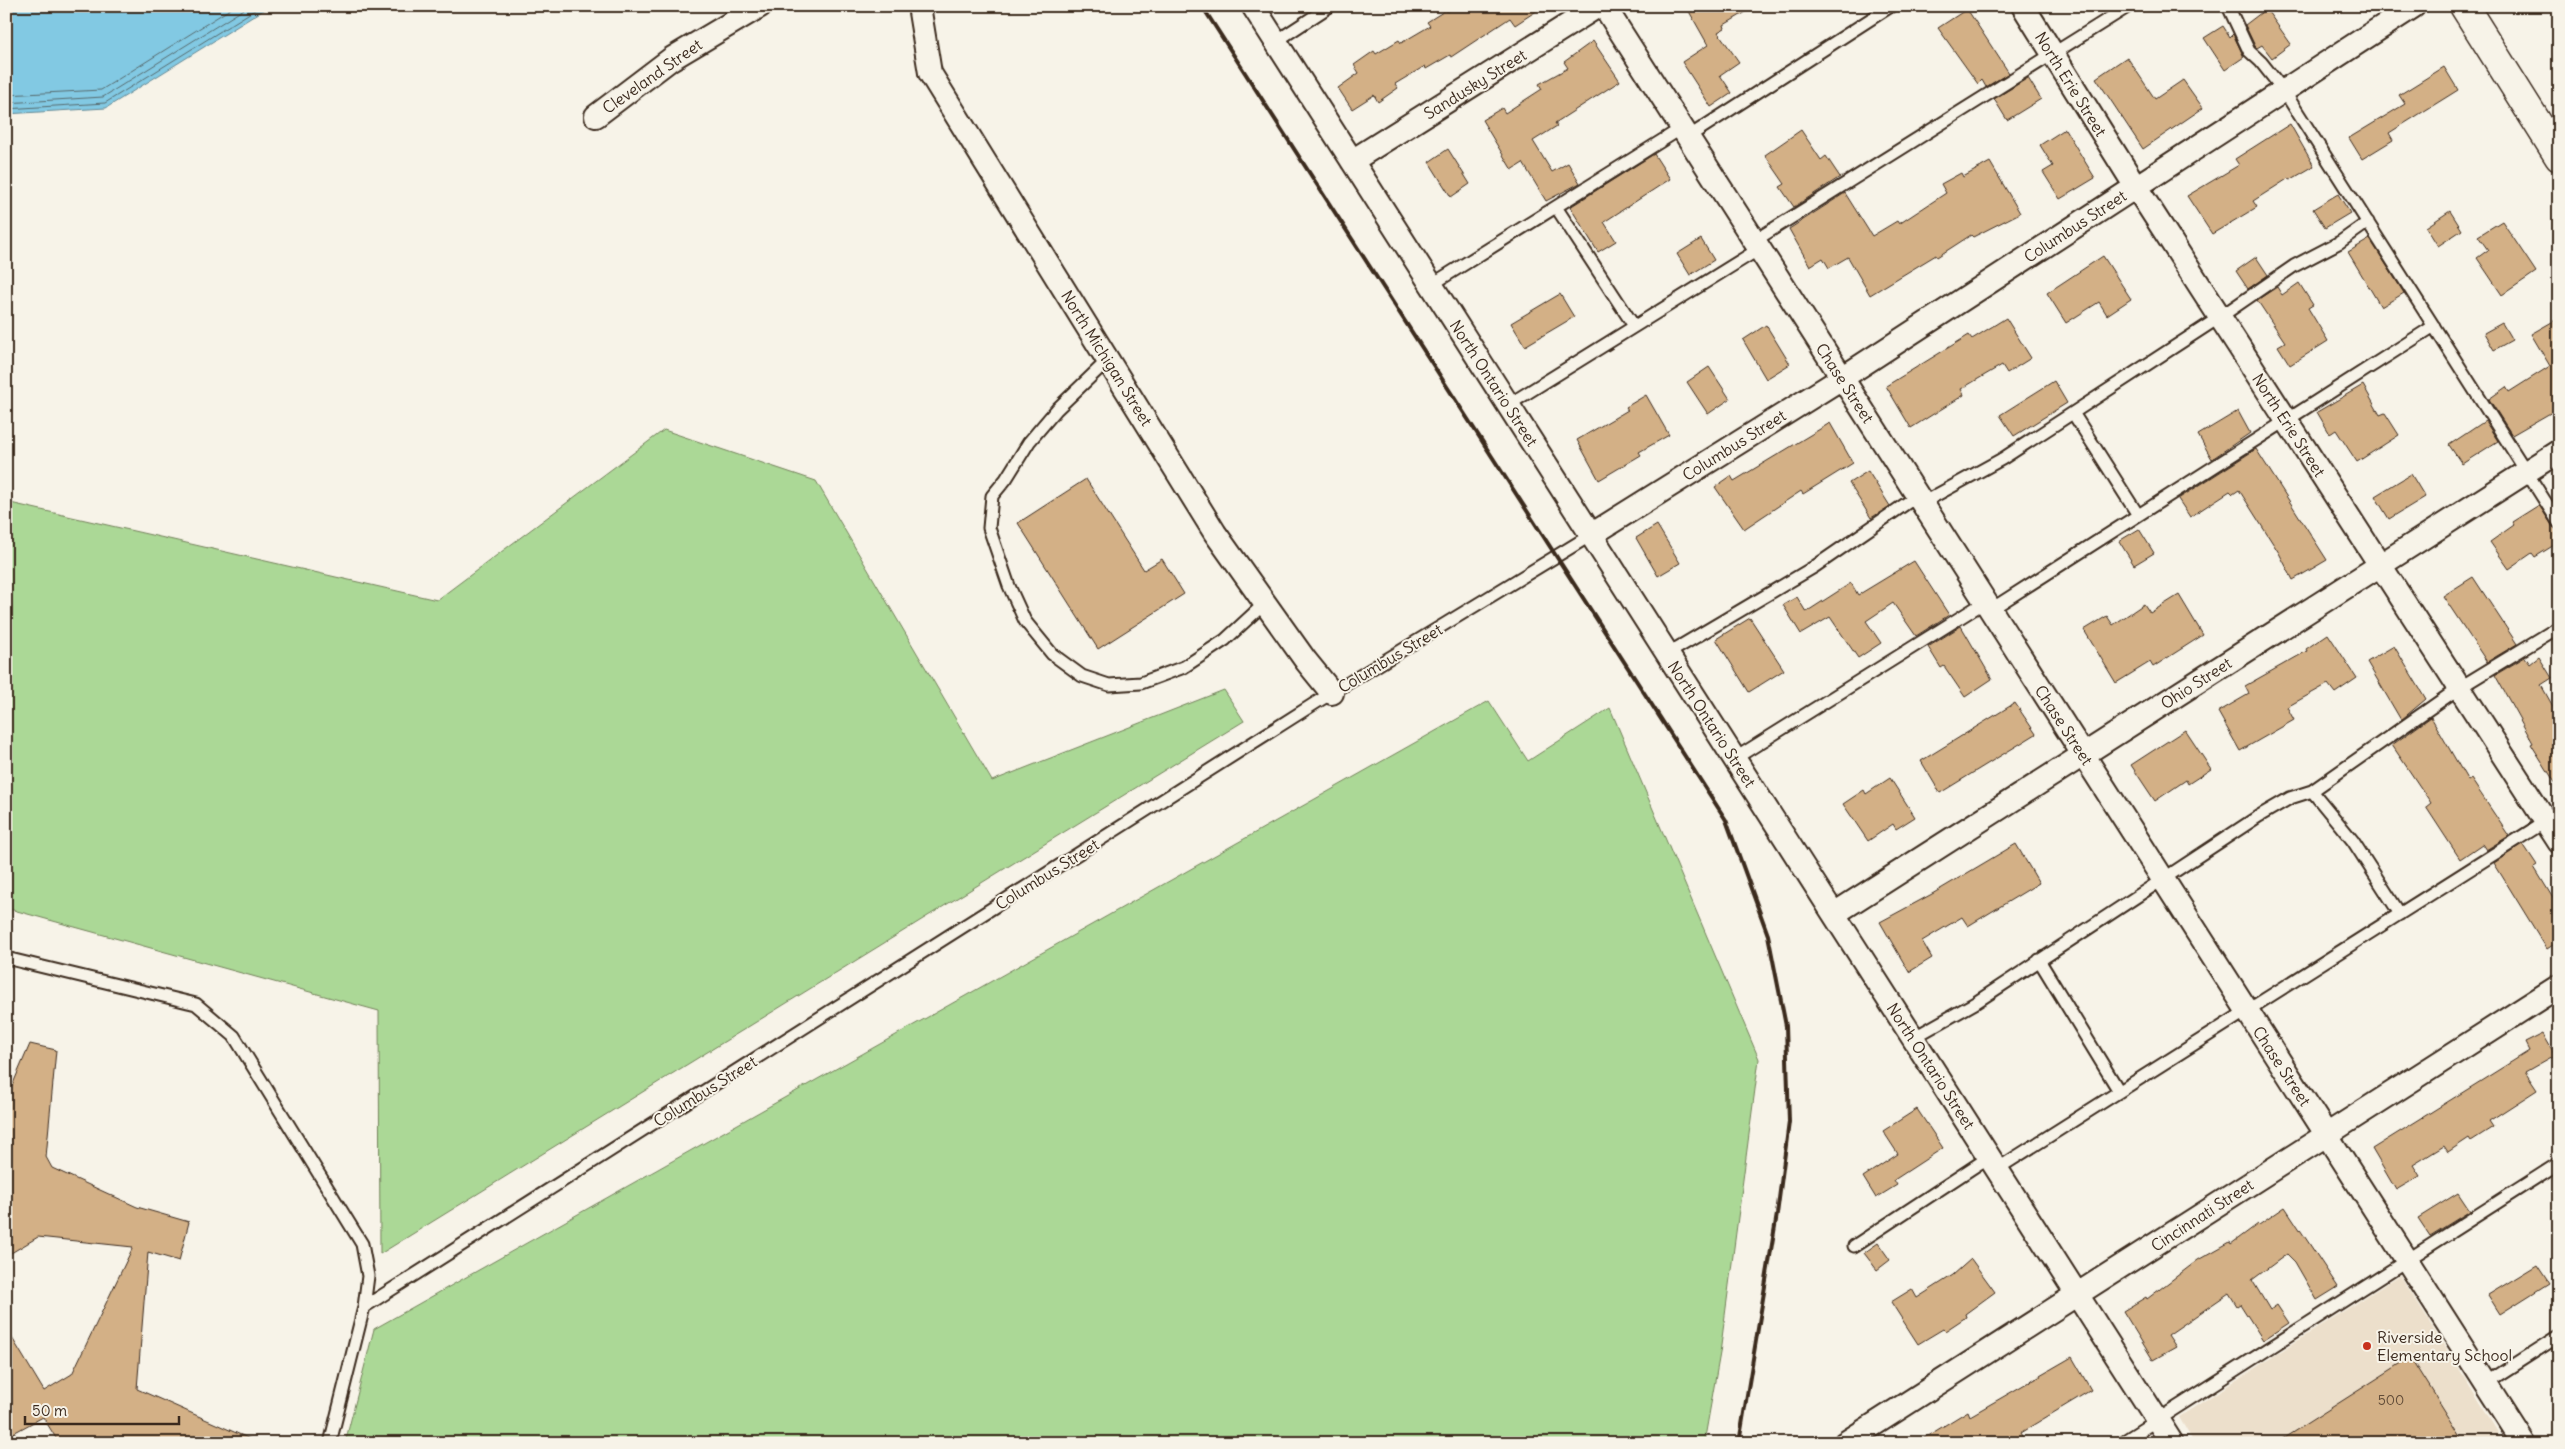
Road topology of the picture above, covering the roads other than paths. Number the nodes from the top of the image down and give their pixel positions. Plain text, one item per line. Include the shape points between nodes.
1 (760, 6) edge
2 (919, 6) edge
3 (1252, 6) edge
4 (1330, 6) edge
5 (1598, 6) edge
6 (1604, 6) edge
7 (1891, 6) edge
8 (2023, 6) edge
9 (2129, 6) edge
10 (2228, 6) edge
11 (2414, 6) edge
12 (2464, 6) edge
13 (1275, 42) junction
14 (2053, 54) junction
15 (2284, 90) junction
16 (596, 116) dead end
17 (1685, 133) junction
18 (2559, 157) edge
19 (1352, 161) junction
20 (2136, 187) junction
21 (1556, 207) junction
22 (2368, 222) junction
23 (1757, 245) junction
24 (1431, 285) junction
25 (2220, 317) junction
26 (1634, 326) junction
27 (2434, 326) junction
28 (1108, 360) junction
29 (1842, 378) junction
30 (1508, 405) junction
31 (2073, 413) junction
32 (2287, 420) junction
33 (2559, 452) edge
34 (2526, 472) junction
35 (1920, 500) junction
36 (2138, 515) junction
37 (2559, 523) edge
38 (1591, 535) junction
39 (2380, 565) junction
40 (1265, 603) junction
41 (1988, 606) junction
42 (2559, 627) edge
43 (1667, 654) junction
44 (2459, 688) junction
45 (1332, 693) junction
46 (2083, 755) junction
47 (1734, 759) junction
48 (2312, 791) junction
49 (2552, 818) edge
50 (2559, 842) edge
51 (2163, 879) junction
52 (1834, 914) junction
53 (2400, 914) junction
54 (6, 958) edge
55 (2039, 960) junction
56 (2559, 986) edge
57 (2247, 1011) junction
58 (1914, 1038) junction
59 (2119, 1092) junction
60 (2326, 1135) junction
61 (1993, 1163) junction
62 (2559, 1163) edge
63 (1854, 1246) dead end
64 (2407, 1260) junction
65 (2077, 1294) junction
66 (364, 1307) junction
67 (2559, 1336) edge
68 (2486, 1384) junction
69 (2158, 1420) junction
70 (330, 1443) edge
71 (1845, 1443) edge
72 (2121, 1443) edge
73 (2172, 1443) edge
74 (2524, 1443) edge

1 - 16 street, Cleveland Street via 670,59
2 - 28 street, North Michigan Street via 930,73
3 - 13 street, North Ontario Street
4 - 13 lane
5 - 19 street, Sandusky Street
6 - 17 street, Chase Street
7 - 17 lane
8 - 14 street, North Erie Street
9 - 14 lane
10 - 15 lane via 2249,50
11 - 15 street, Columbus Street
12 - 18 main road
13 - 19 street, North Ontario Street
14 - 20 street, North Erie Street
14 - 23 lane
15 - 20 street, Columbus Street
15 - 22 lane
17 - 21 lane
17 - 23 street, Chase Street
19 - 24 street, North Ontario Street
20 - 25 street, North Erie Street
20 - 29 street, Columbus Street
21 - 24 lane
21 - 26 lane
22 - 25 lane via 2340,242 2294,266
22 - 27 lane
23 - 26 lane
23 - 29 street, Chase Street
24 - 30 street, North Ontario Street
25 - 31 lane
25 - 32 street, North Erie Street
26 - 30 lane
27 - 32 lane
27 - 34 lane
28 - 40 street, North Michigan Street via 1215,533
28 - 40 lane via 1057,409 1029,442 992,496 989,528 1025,621 1052,654 1082,676 1108,685 1141,683 1184,667 1225,640
29 - 35 street, Chase Street
29 - 38 street, Columbus Street
30 - 38 street, North Ontario Street
31 - 35 lane via 1979,474
31 - 36 lane
32 - 36 lane
32 - 39 street, North Erie Street
33 - 34 street, Ohio Street
34 - 37 lane
34 - 39 street, Ohio Street
35 - 41 street, Chase Street
35 - 43 lane
36 - 41 lane
38 - 43 street, North Ontario Street
38 - 45 lane, Columbus Street
39 - 44 street, North Erie Street
39 - 46 street, Ohio Street
40 - 45 street, North Michigan Street
41 - 46 street, Chase Street
41 - 47 lane
42 - 44 lane
43 - 47 street, North Ontario Street
44 - 48 lane
44 - 49 street, North Erie Street
45 - 66 lane, Columbus Street
46 - 51 street, Chase Street
46 - 52 street, Ohio Street
47 - 52 street, North Ontario Street
48 - 51 lane via 2290,798 2259,816
48 - 53 lane via 2353,841
49 - 50 street, North Erie Street
49 - 53 lane
51 - 55 lane
51 - 57 street, Chase Street
52 - 58 street, North Ontario Street
53 - 57 lane
54 - 66 lane via 196,1004 234,1036 362,1244 368,1276
55 - 58 lane via 1975,1003
55 - 59 lane
56 - 60 street, Cincinnati Street
57 - 59 lane
57 - 60 street, Chase Street
58 - 61 street, North Ontario Street
59 - 61 lane
60 - 64 street, Chase Street
60 - 65 street, Cincinnati Street
61 - 63 lane
61 - 65 street, North Ontario Street
62 - 64 lane
64 - 68 street, Chase Street
64 - 69 lane
65 - 69 street, North Ontario Street
65 - 71 street, Cincinnati Street
66 - 70 lane
67 - 68 lane
68 - 74 street, Chase Street
69 - 72 lane
69 - 73 street, North Ontario Street

